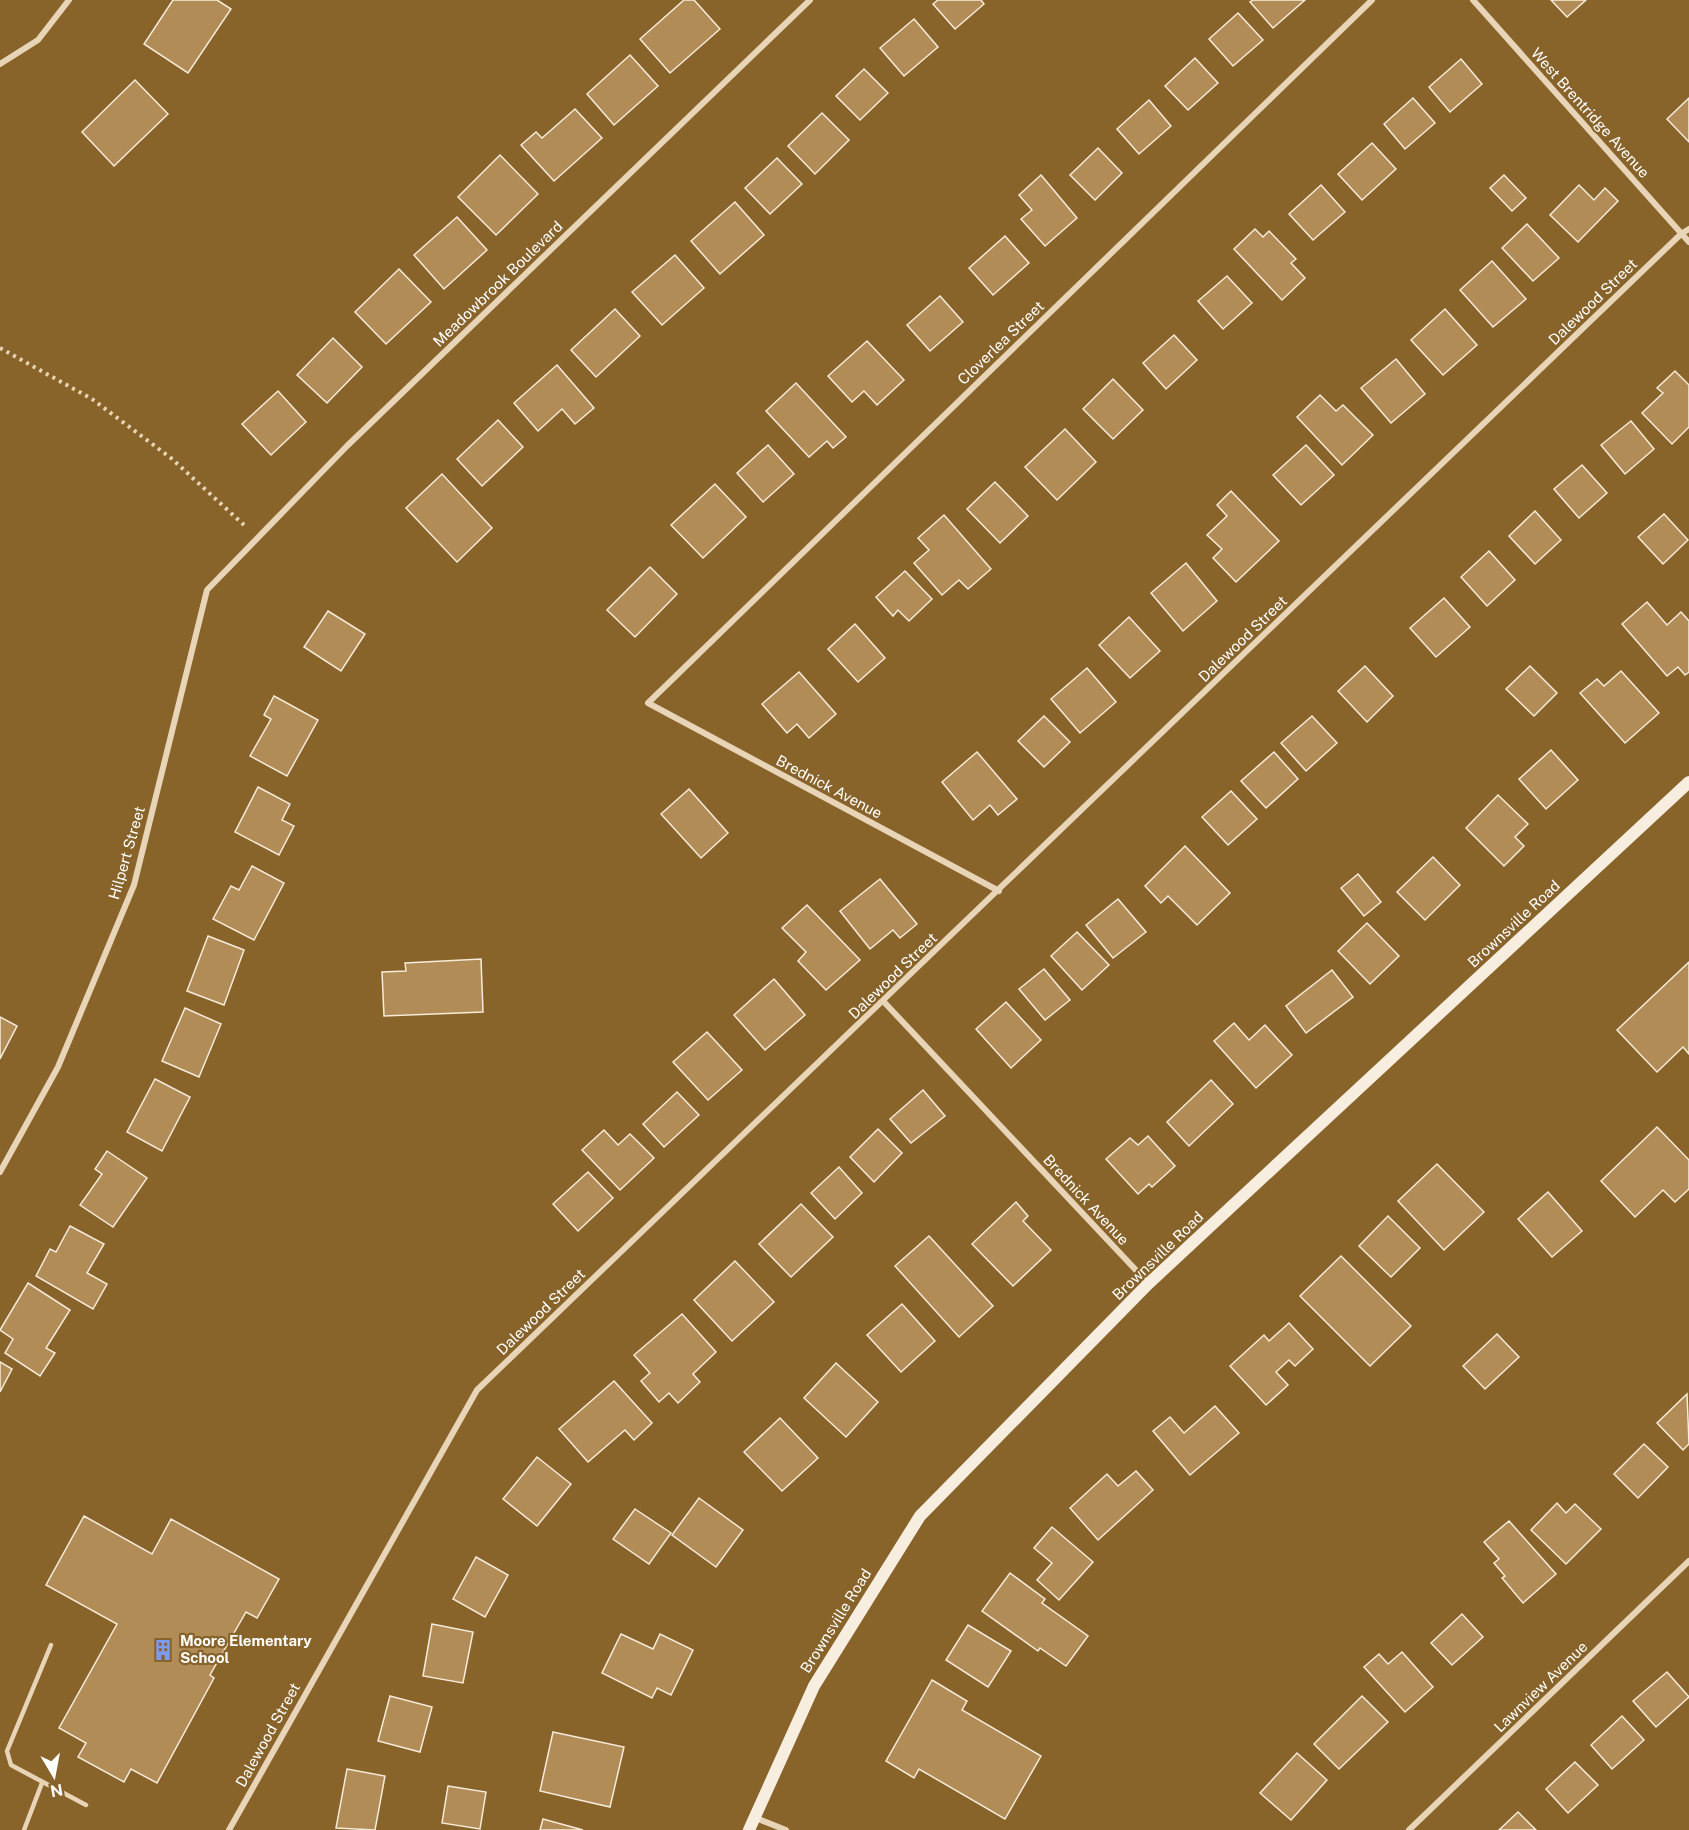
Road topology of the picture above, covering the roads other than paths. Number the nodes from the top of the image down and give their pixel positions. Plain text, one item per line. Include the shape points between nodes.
1 (69, 0) edge
2 (810, 0) edge
3 (1372, 0) edge
4 (1473, 0) edge
5 (0, 64) edge
6 (1689, 229) edge
7 (1681, 234) junction
8 (1689, 242) edge
9 (207, 590) joint
10 (648, 703) joint
11 (1689, 782) edge
12 (999, 891) junction
13 (884, 1002) junction
14 (0, 1172) edge
15 (1148, 1284) junction
16 (1689, 1561) edge
17 (51, 1645) dead end
18 (42, 1782) junction
19 (86, 1805) dead end
20 (753, 1817) junction
21 (24, 1830) edge
22 (228, 1830) edge
23 (749, 1830) edge
24 (786, 1830) edge
25 (1409, 1830) edge

1 - 5 street via 38,40
2 - 9 street, Meadowbrook Boulevard via 347,446
3 - 10 street, Cloverlea Street
4 - 7 street, West Brentridge Avenue
6 - 7 street, Dalewood Street
7 - 8 street, West Brentridge Avenue
7 - 12 street, Dalewood Street
9 - 14 street, Hilpert Street via 134,885 58,1066
10 - 12 street, Brednick Avenue
11 - 15 main road, Brownsville Road
12 - 13 street, Dalewood Street
13 - 15 street, Brednick Avenue
13 - 22 street, Dalewood Street via 477,1390
15 - 20 main road, Brownsville Road via 920,1516 814,1686
16 - 25 street, Lawnview Avenue
17 - 18 lane via 7,1751 11,1765
18 - 19 lane
18 - 21 lane
20 - 23 main road, Brownsville Road
20 - 24 street

